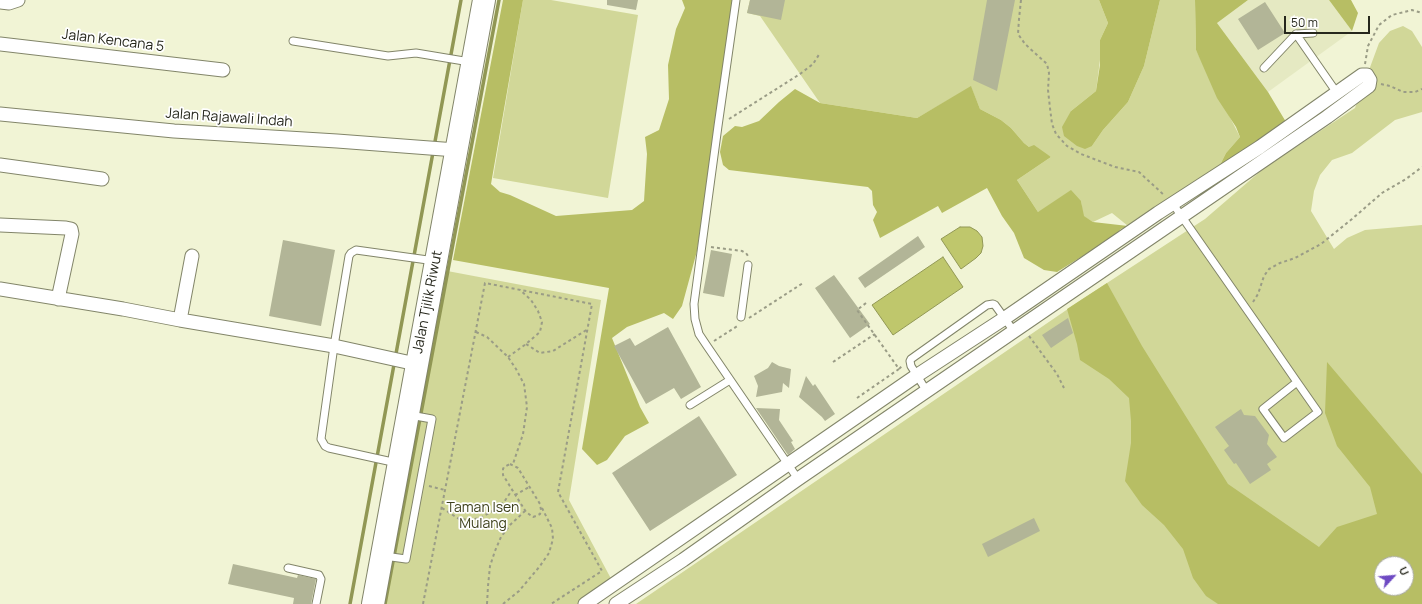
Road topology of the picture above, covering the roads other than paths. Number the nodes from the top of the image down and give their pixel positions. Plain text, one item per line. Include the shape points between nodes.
1 (18, 0) edge
2 (484, 0) edge
3 (736, 0) edge
4 (0, 2) edge
5 (1313, 33) dead end
6 (1296, 34) junction
7 (293, 41) dead end
8 (0, 44) edge
9 (472, 62) junction
10 (1264, 68) dead end
11 (223, 70) dead end
12 (1337, 93) junction
13 (0, 114) edge
14 (456, 150) junction
15 (0, 165) edge
16 (102, 178) dead end
17 (1173, 204) junction
18 (1181, 216) junction
19 (0, 225) edge
20 (192, 256) dead end
21 (436, 261) junction
22 (748, 264) road end
23 (0, 289) edge
24 (58, 299) junction
25 (1005, 318) junction
26 (180, 320) junction
27 (743, 320) road end
28 (1017, 328) junction
29 (334, 346) junction
30 (416, 364) junction
31 (916, 376) junction
32 (730, 380) junction
33 (1298, 382) junction
34 (926, 390) junction
35 (690, 405) dead end
36 (408, 414) junction
37 (399, 464) junction
38 (787, 464) junction
39 (798, 479) junction
40 (382, 555) junction
41 (288, 568) dead end
42 (316, 604) edge
43 (373, 604) edge
44 (585, 604) edge
45 (616, 604) edge

1 - 4 street
2 - 9 highway, Jalan Tjilik Riwut
3 - 32 lane via 694,304 699,334
5 - 6 lane
6 - 10 lane
6 - 12 lane
7 - 9 lane via 381,55 416,53
8 - 11 street, Jalan Kencana 5
9 - 14 highway, Jalan Tjilik Riwut
12 - 17 street
12 - 18 street via 1362,74 1367,79 1369,86 1327,117
13 - 14 street, Jalan Rajawali Indah via 174,131
14 - 21 highway, Jalan Tjilik Riwut
15 - 16 street
17 - 18 lane
17 - 25 street
18 - 28 street
18 - 33 lane
19 - 24 street via 71,229
20 - 26 street
21 - 29 lane via 358,250 351,253
21 - 30 highway, Jalan Tjilik Riwut
22 - 27 lane
23 - 24 street
24 - 26 street
25 - 28 lane
25 - 31 street
25 - 31 lane via 995,305 988,304 912,357 910,361
26 - 29 street
28 - 34 street
29 - 30 street
29 - 37 lane via 322,442 329,448
30 - 36 highway, Jalan Tjilik Riwut
31 - 34 lane
31 - 38 street
32 - 35 lane
32 - 38 lane
33 - 33 lane via 1318,412 1284,438 1263,409
34 - 39 street
36 - 37 highway, Jalan Tjilik Riwut
36 - 40 lane via 432,418 420,485 406,559
37 - 40 highway, Jalan Tjilik Riwut
38 - 39 lane
38 - 44 street
39 - 45 street
40 - 43 highway, Jalan Tjilik Riwut
41 - 42 lane via 319,575 321,579

